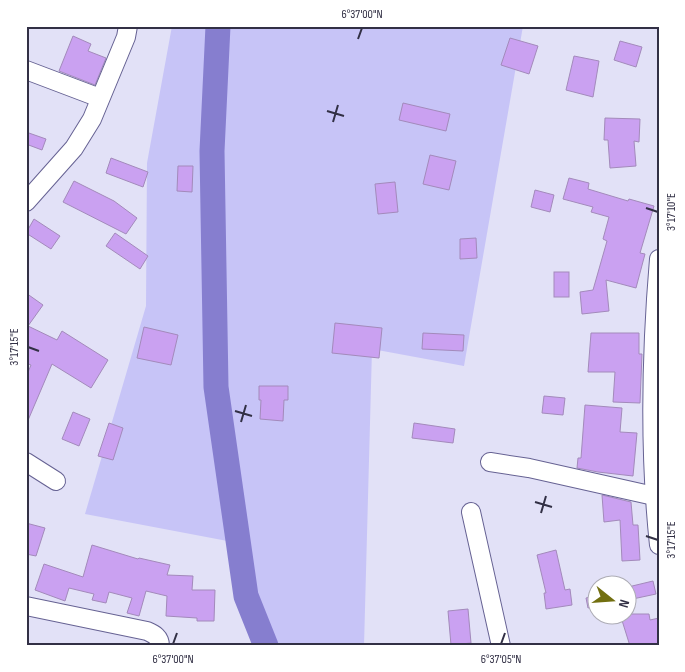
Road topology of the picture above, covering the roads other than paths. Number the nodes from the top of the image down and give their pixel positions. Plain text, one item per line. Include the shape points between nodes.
1 (128, 26) edge
2 (26, 70) edge
3 (100, 98) junction
4 (26, 202) edge
5 (659, 259) edge
6 (26, 462) edge
7 (490, 462) dead end
8 (56, 481) dead end
9 (656, 495) edge
10 (472, 512) dead end
11 (659, 545) edge
12 (26, 606) edge
13 (160, 646) edge
14 (501, 646) edge

1 - 3 street
2 - 3 street
3 - 4 street via 92,119 74,148
5 - 9 street via 652,432
6 - 8 street
7 - 9 street
9 - 11 street
10 - 14 street
12 - 13 street via 147,631 155,635

